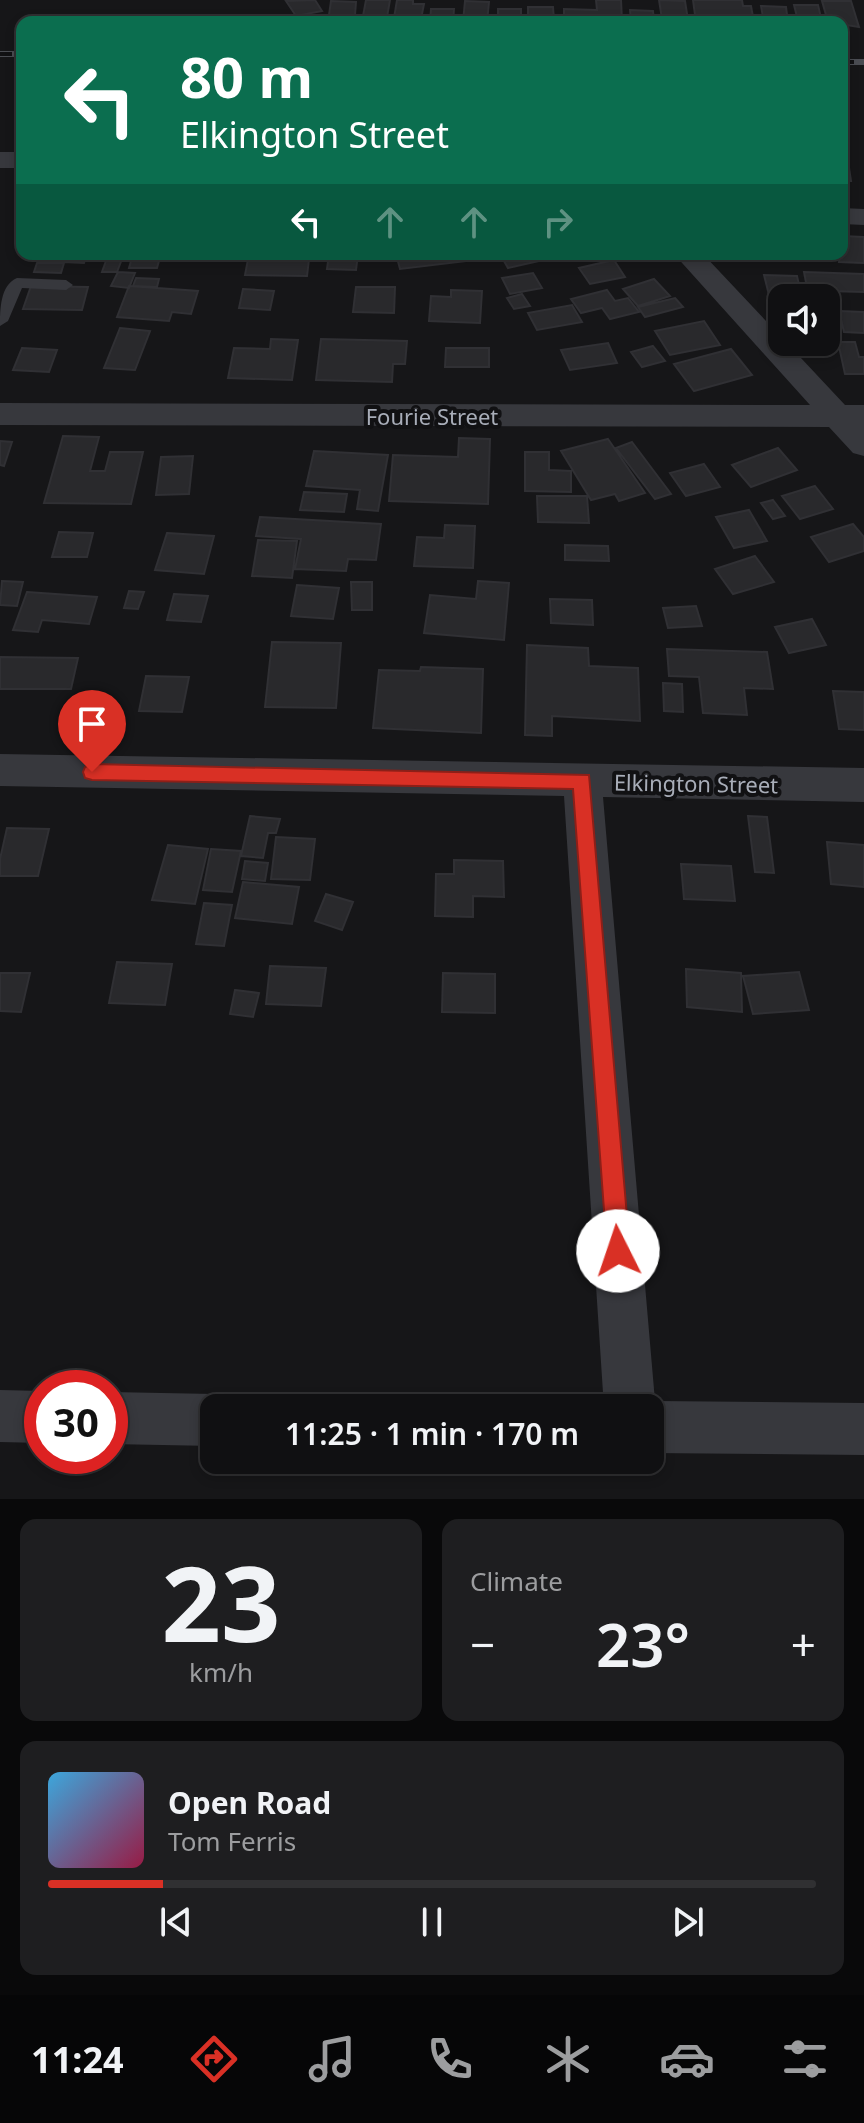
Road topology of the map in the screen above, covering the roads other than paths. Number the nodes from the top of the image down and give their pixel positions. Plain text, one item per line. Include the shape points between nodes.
1 (694, 260) edge
2 (66, 285) dead end
3 (0, 321) edge
4 (0, 414) edge
5 (851, 416) edge
6 (864, 445) edge
7 (0, 770) edge
8 (582, 781) junction
9 (864, 785) edge
10 (629, 1394) edge
11 (0, 1416) edge
12 (24, 1417) edge
13 (128, 1418) edge
14 (200, 1420) edge
15 (664, 1427) edge
16 (864, 1429) edge

1 - 5 street
2 - 3 lane via 17,283
4 - 5 street, Fourie Street
5 - 6 street
7 - 8 street, Elkington Street
8 - 9 street, Elkington Street
8 - 10 street
11 - 12 street
13 - 14 street
15 - 16 street

